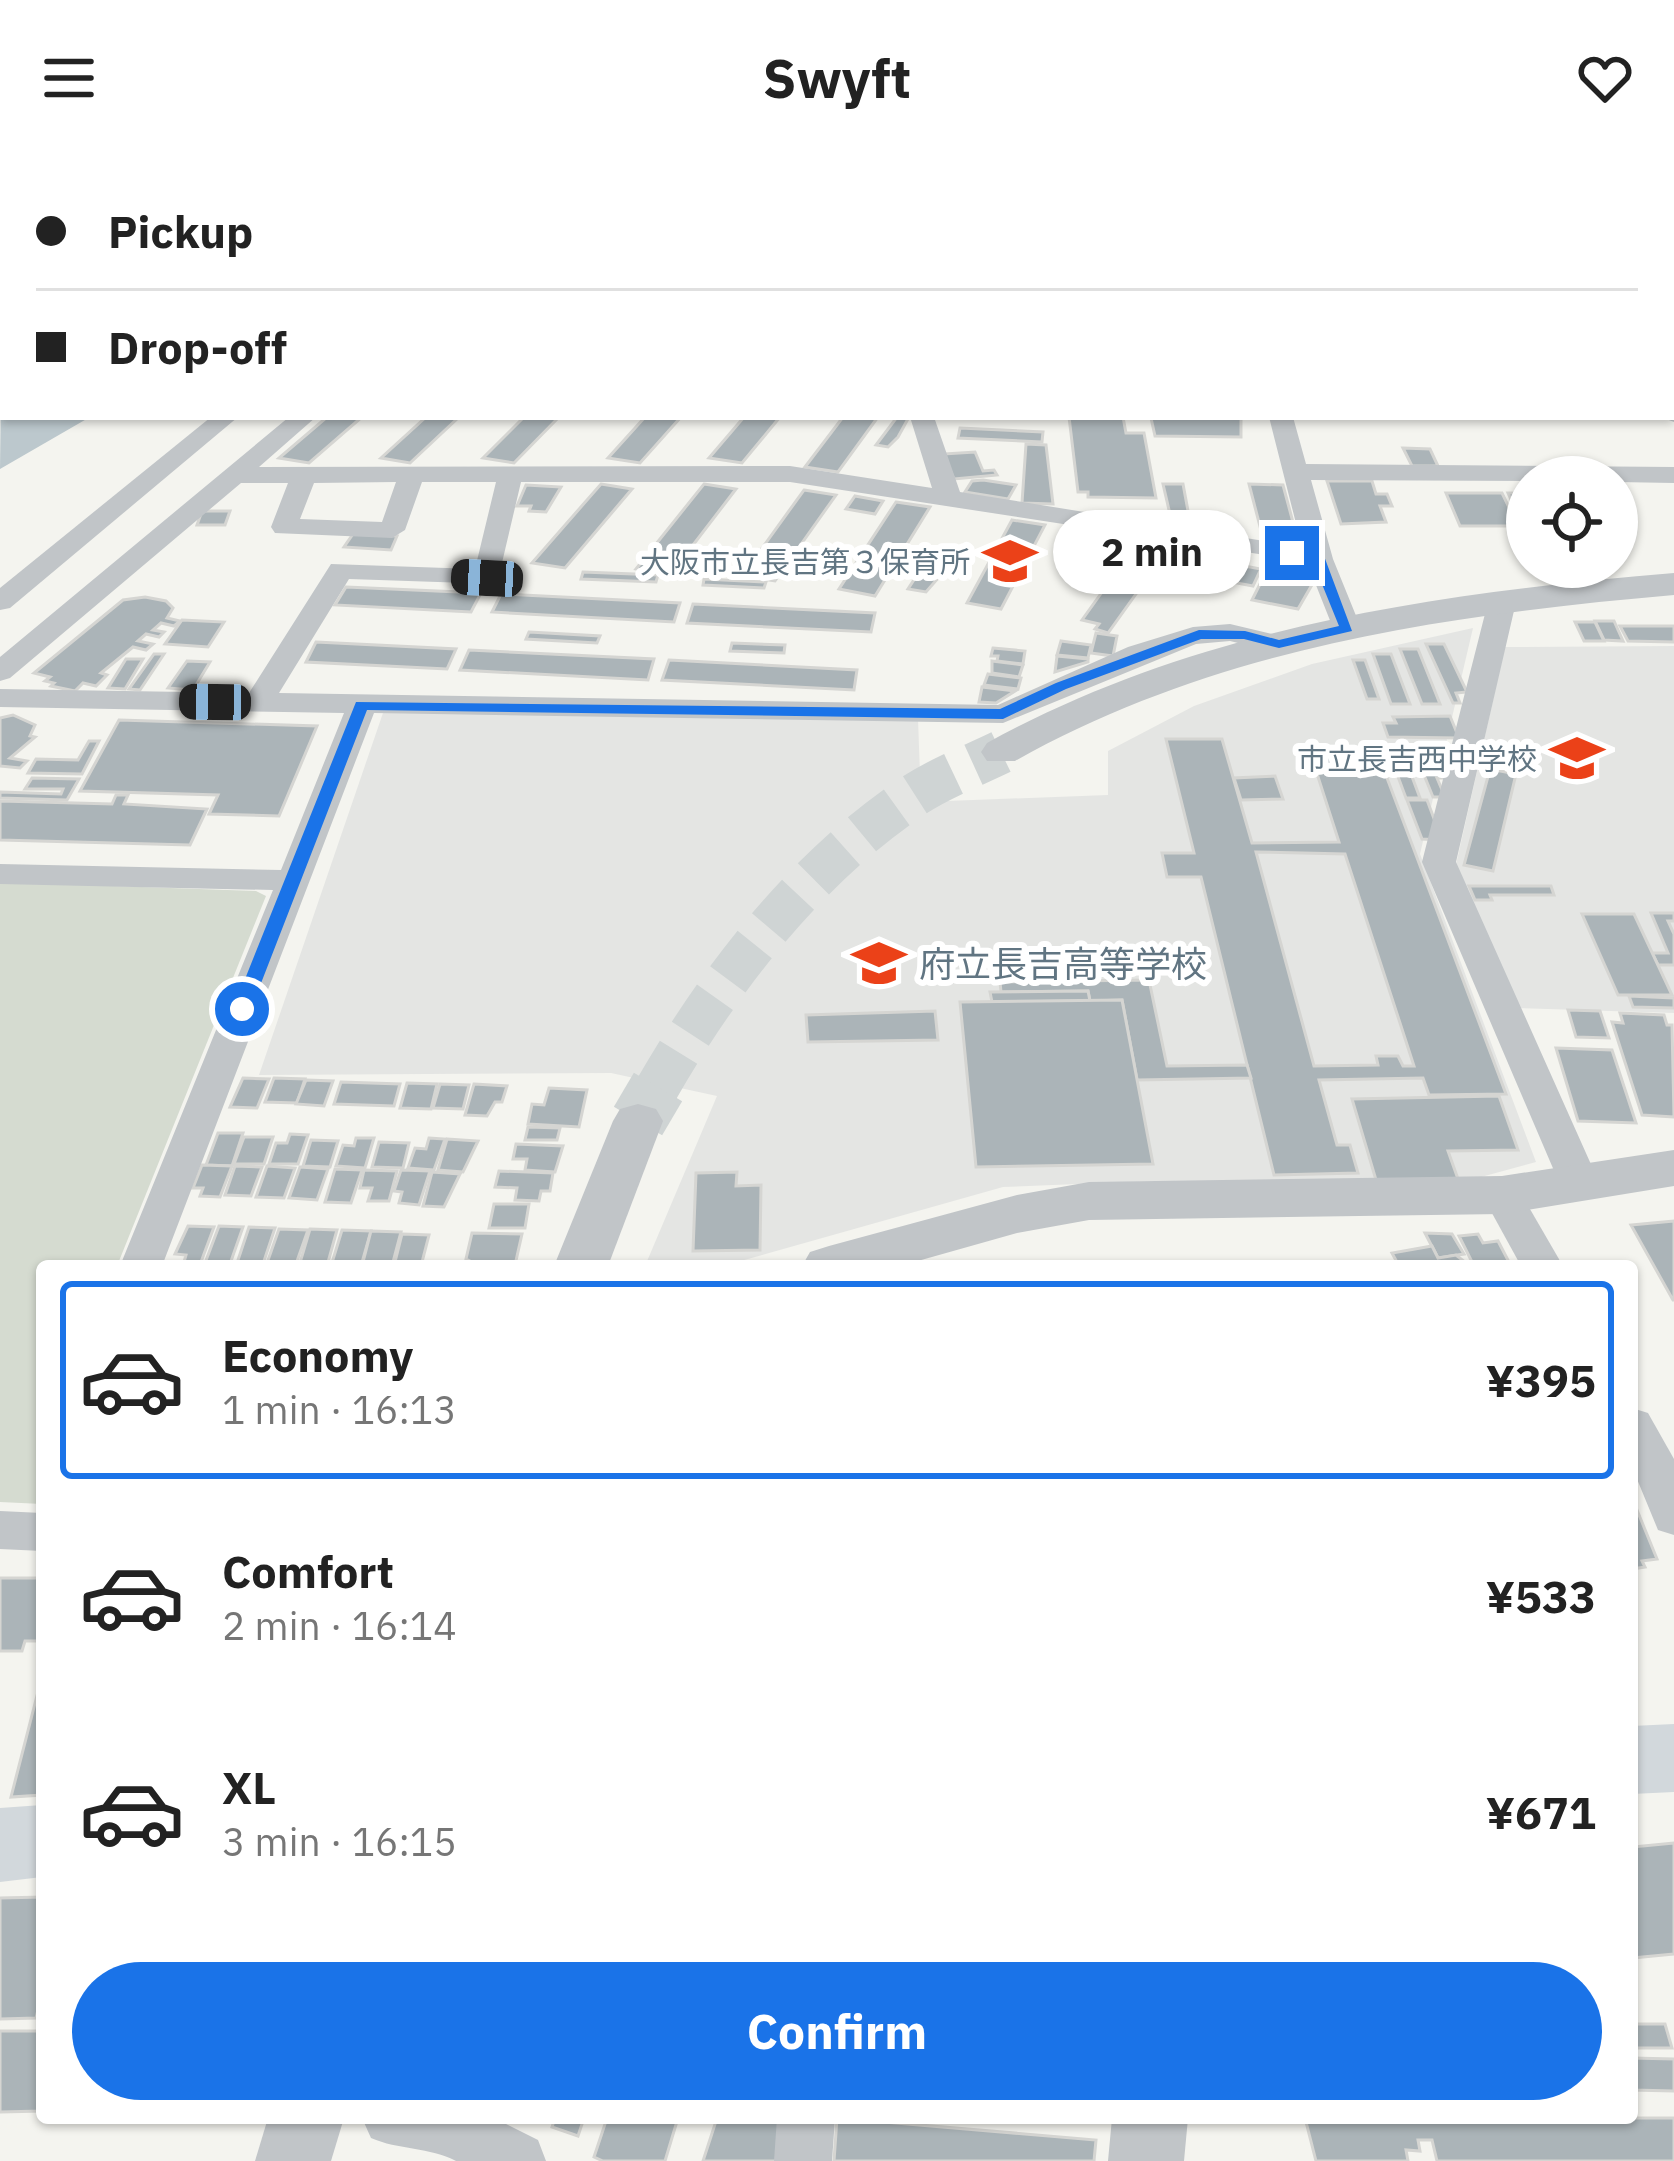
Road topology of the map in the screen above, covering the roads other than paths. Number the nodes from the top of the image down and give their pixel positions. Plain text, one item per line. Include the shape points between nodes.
1 (222, 420) edge
2 (301, 420) edge
3 (923, 420) edge
4 (1282, 420) edge
5 (511, 471) junction
6 (413, 472) junction
7 (1296, 472) junction
8 (237, 475) junction
9 (304, 475) junction
10 (1674, 475) edge
11 (948, 496) junction
12 (1319, 559) junction
13 (1674, 584) edge
14 (0, 602) edge
15 (1502, 602) junction
16 (1347, 628) junction
17 (1279, 644) junction
18 (0, 672) edge
19 (0, 698) edge
20 (258, 703) junction
21 (362, 706) junction
22 (1000, 752) tunnel mouth
23 (0, 874) edge
24 (293, 880) junction
25 (638, 1121) tunnel mouth
26 (1674, 1168) edge
27 (1577, 1180) junction
28 (1502, 1195) junction
29 (143, 1260) edge
30 (583, 1260) edge
31 (851, 1260) edge
32 (1539, 1260) edge
33 (1638, 1437) edge
34 (1674, 1516) edge
35 (0, 1530) edge
36 (36, 1532) edge
37 (1674, 1758) edge
38 (1638, 1760) edge
39 (36, 1842) edge
40 (0, 1845) edge
41 (305, 2124) edge
42 (435, 2124) edge
43 (806, 2124) edge
44 (1149, 2124) edge
45 (293, 2161) edge
46 (517, 2161) edge
47 (803, 2161) edge
48 (1146, 2161) edge

1 - 14 street
2 - 8 street
3 - 11 street
4 - 7 street
5 - 6 street
5 - 11 street via 790,474
5 - 20 street via 487,578 341,570
6 - 9 street
6 - 9 street via 392,530 284,527
7 - 10 street
7 - 12 street
8 - 9 street
8 - 18 street
11 - 12 street
12 - 16 street
13 - 15 street
15 - 16 street
15 - 27 street via 1438,862
16 - 17 street
17 - 21 street via 1199,635 1003,714
17 - 22 street via 1089,705
19 - 20 street
20 - 21 street
21 - 24 street
23 - 24 street
24 - 29 street
25 - 30 street
26 - 27 street
27 - 28 street
28 - 31 street via 1089,1201
28 - 32 street
33 - 34 street
35 - 36 street
37 - 38 main road
39 - 40 main road
41 - 45 street
42 - 46 street
43 - 47 street
44 - 48 street

